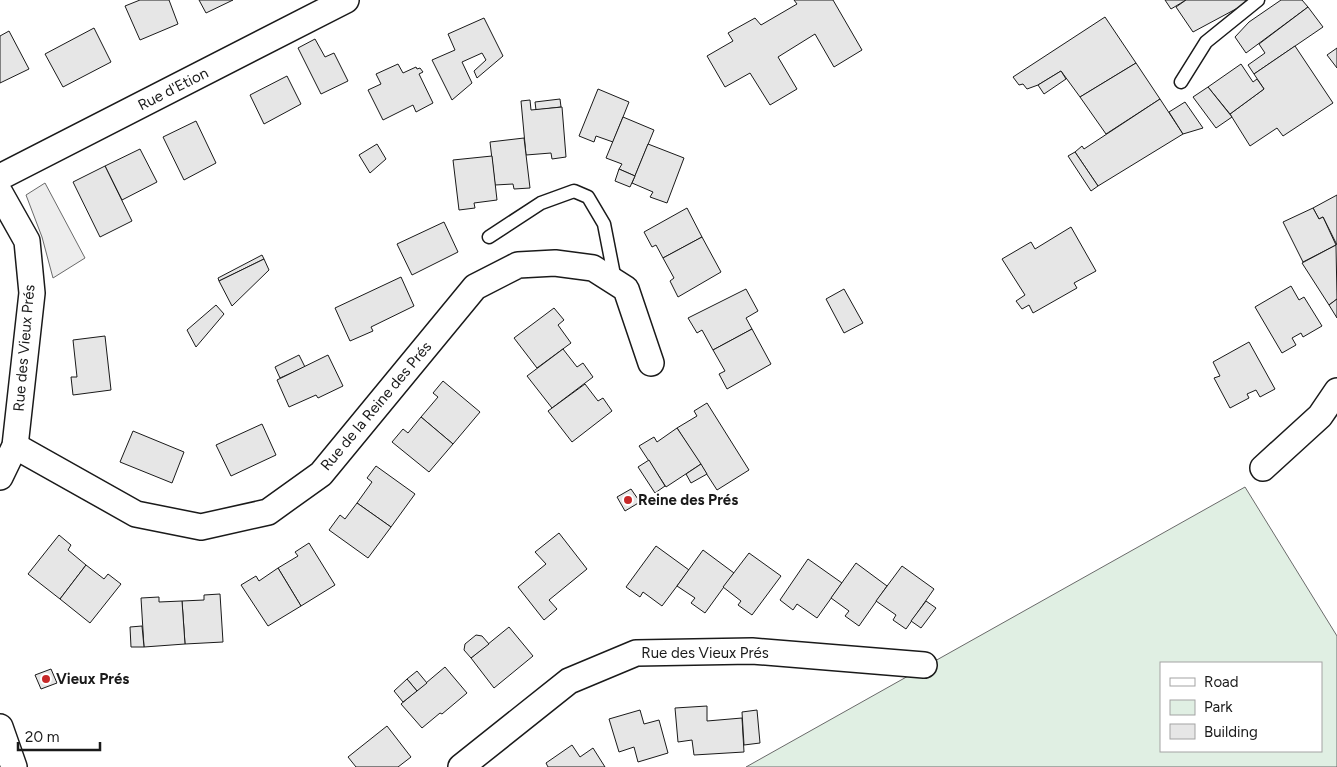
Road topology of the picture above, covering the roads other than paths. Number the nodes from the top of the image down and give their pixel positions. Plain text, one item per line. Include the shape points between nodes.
1 (346, 0) edge
2 (1258, 0) edge
3 (1182, 82) dead end
4 (0, 177) edge
5 (0, 193) edge
6 (489, 237) dead end
7 (616, 283) junction
8 (651, 363) dead end
9 (1337, 390) edge
10 (15, 446) junction
11 (1263, 468) dead end
12 (0, 478) edge
13 (924, 665) dead end
14 (0, 726) edge
15 (14, 767) edge
16 (462, 767) edge

1 - 4 street, Rue d'Etion
2 - 3 lane via 1206,42
5 - 10 street, Rue des Vieux Prés via 26,241 32,294
6 - 7 lane via 541,203 574,191 588,197 604,224
7 - 8 street, Rue de la Reine des Prés via 626,289
7 - 10 street, Rue de la Reine des Prés via 593,268 555,263 518,264 474,287 321,474 268,512 201,527 136,514
9 - 11 street via 1320,416
10 - 12 street, Rue des Vieux Prés
13 - 16 street, Rue des Vieux Prés via 752,651 636,653 569,681
14 - 15 street

